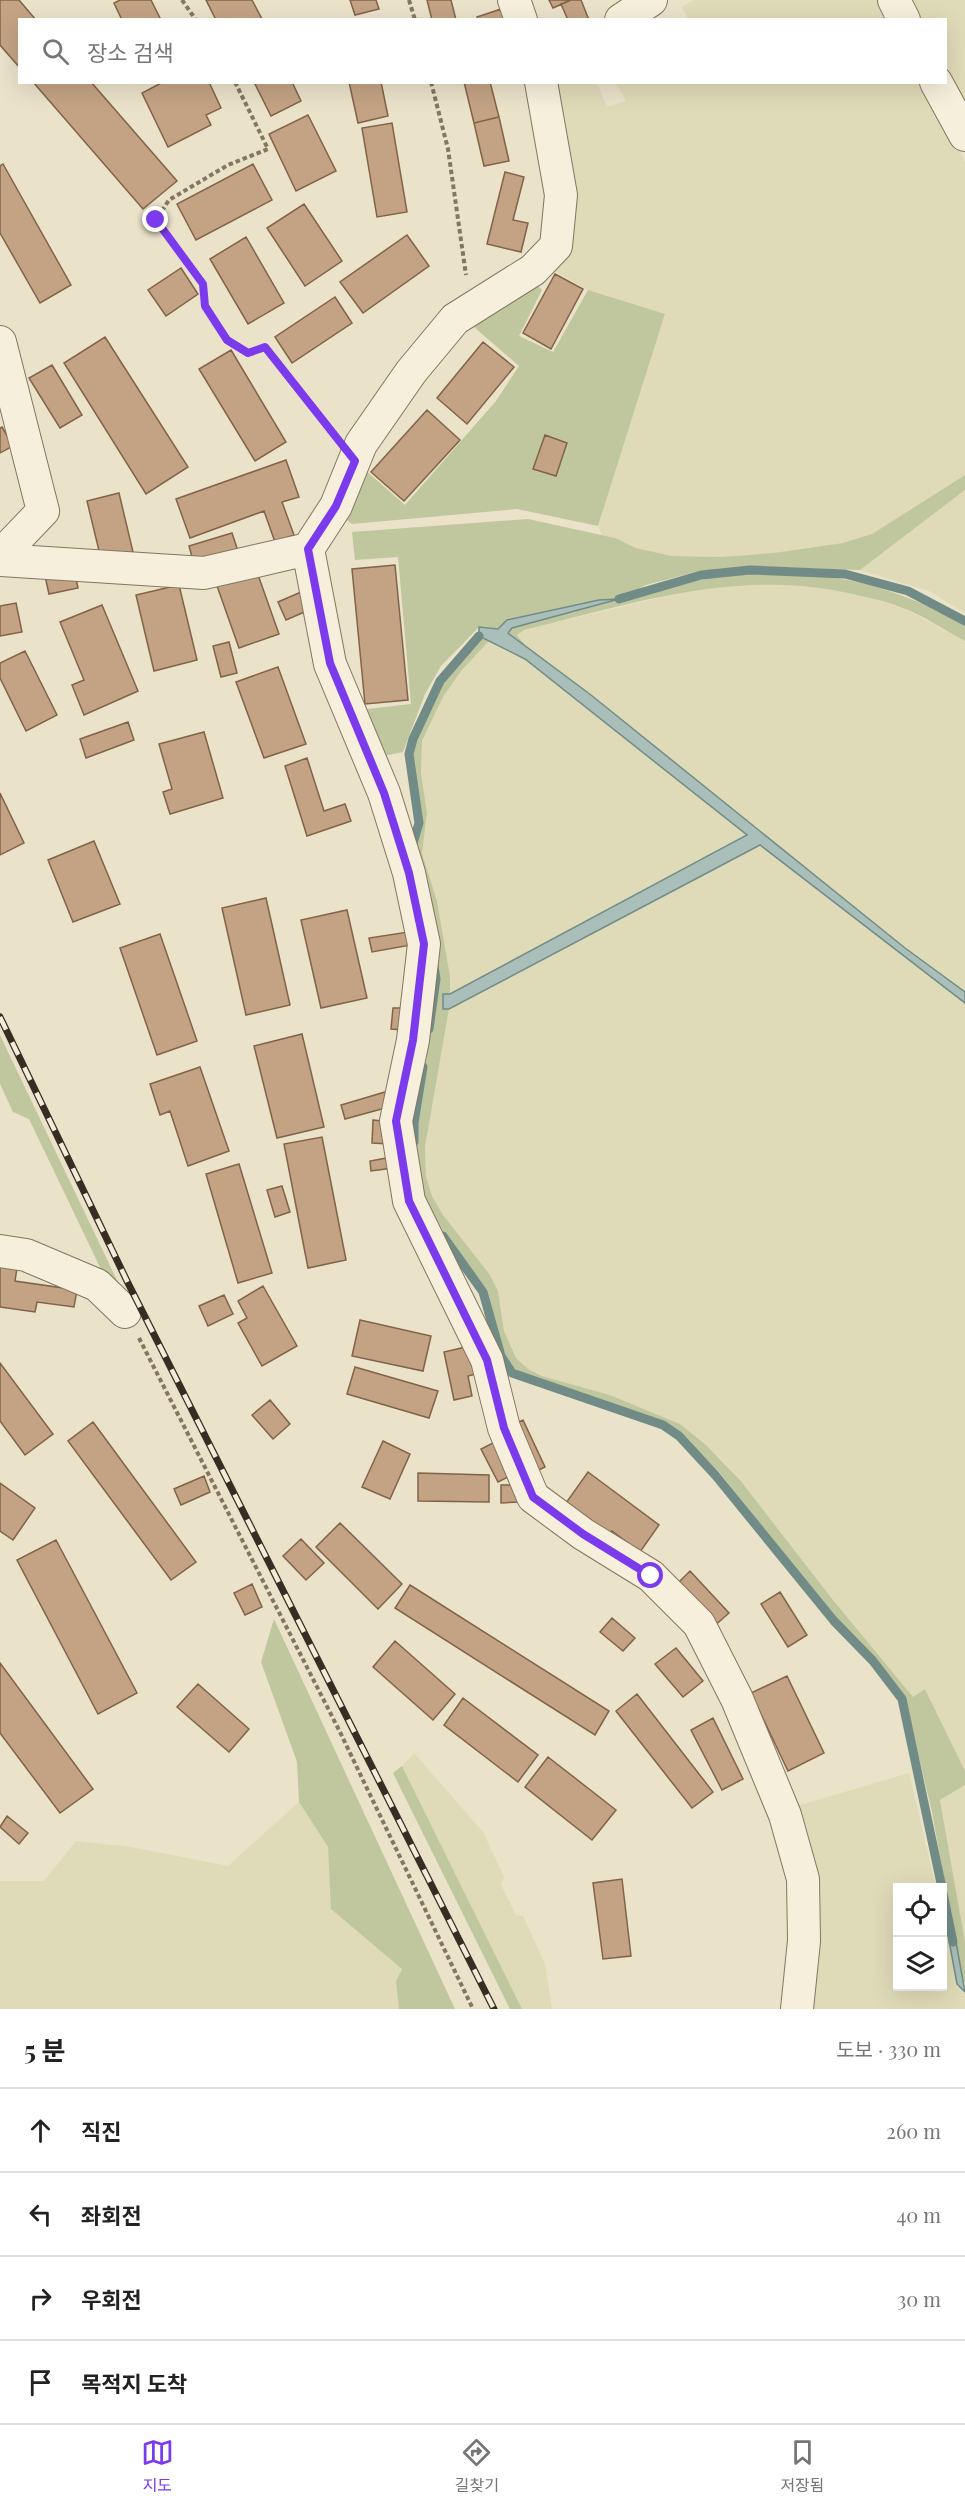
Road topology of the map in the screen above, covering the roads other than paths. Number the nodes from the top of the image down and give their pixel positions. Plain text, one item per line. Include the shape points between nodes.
1 (514, 0) edge
2 (651, 0) edge
3 (894, 0) edge
4 (520, 18) edge
5 (624, 18) edge
6 (903, 18) edge
7 (541, 84) edge
8 (937, 84) edge
9 (965, 135) edge
10 (0, 342) edge
11 (308, 549) junction
12 (0, 558) edge
13 (0, 1251) edge
14 (125, 1312) road end
15 (797, 2009) edge

1 - 4 street
2 - 5 street
3 - 6 street
7 - 11 street via 561,195 556,246 533,270 455,319 411,372 362,444 336,506
8 - 9 street
10 - 12 street via 43,511
11 - 12 street via 204,573
11 - 15 street via 330,663 384,793 409,873 424,944 413,1040 396,1121 409,1201 487,1360 504,1428 533,1497 651,1576 699,1624 737,1699 785,1815 803,1879 804,1941
13 - 14 street via 26,1256 97,1285

